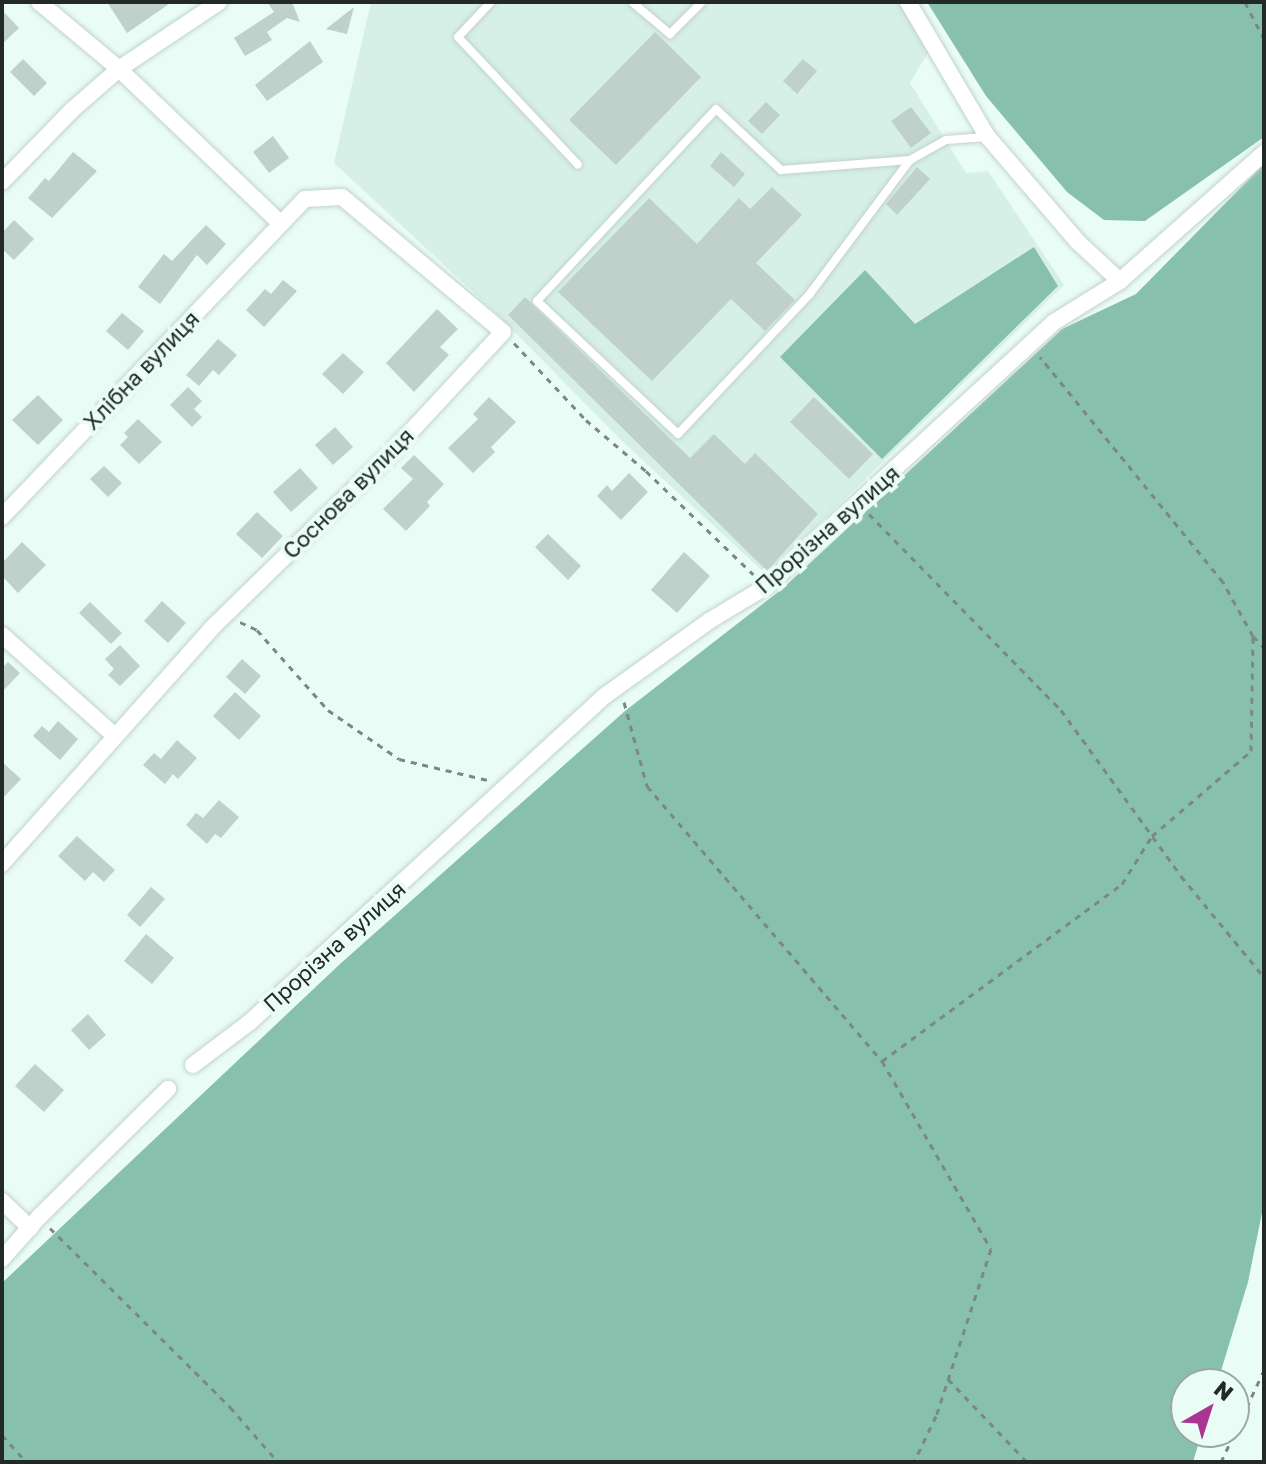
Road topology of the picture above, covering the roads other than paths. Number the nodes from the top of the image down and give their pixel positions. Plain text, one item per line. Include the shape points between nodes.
1 (39, 2) edge
2 (219, 2) edge
3 (491, 2) edge
4 (632, 2) edge
5 (702, 2) edge
6 (908, 2) edge
7 (119, 69) junction
8 (987, 136) junction
9 (1264, 153) edge
10 (910, 160) junction
11 (578, 165) dead end
12 (2, 182) edge
13 (280, 223) junction
14 (1120, 281) junction
15 (2, 517) edge
16 (2, 635) edge
17 (114, 735) junction
18 (2, 864) edge
19 (193, 1065) dead end
20 (168, 1089) dead end
21 (2, 1201) edge
22 (34, 1222) junction
23 (2, 1259) edge

1 - 7 street
2 - 7 street
3 - 11 lane via 458,37
4 - 5 lane via 670,34
6 - 8 street
7 - 12 street
7 - 13 street
8 - 10 lane via 946,140
8 - 14 street via 1078,242
9 - 14 street, Прорізна вулиця
10 - 10 lane via 809,295 678,434 537,301 716,109 781,170
13 - 15 street, Хлібна вулиця
13 - 17 street, Соснова вулиця via 305,199 342,197 503,332
14 - 19 street, Прорізна вулиця via 1054,322 767,586 619,684 250,1022
16 - 17 street
17 - 18 street, Соснова вулиця
20 - 22 street
21 - 22 street
22 - 23 street

